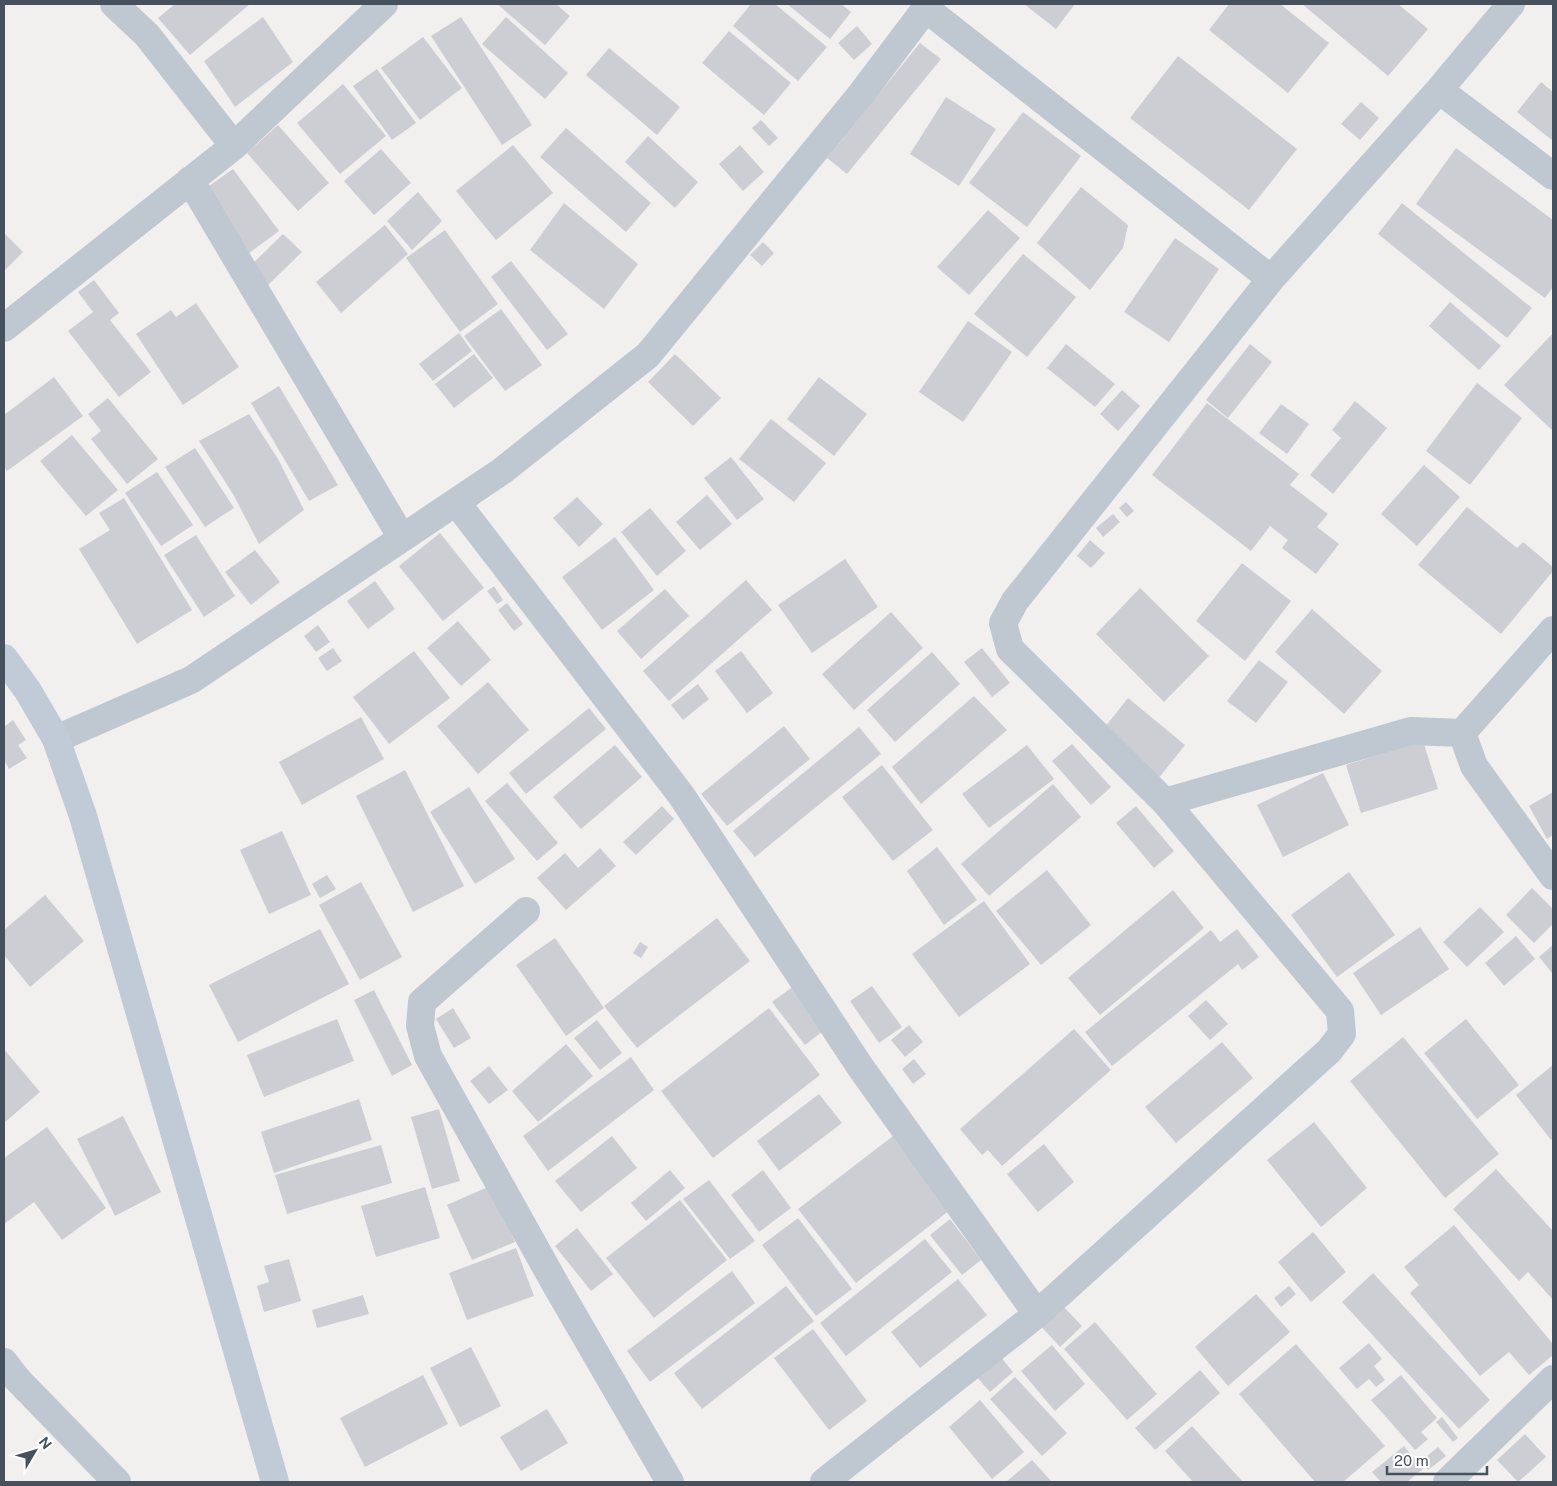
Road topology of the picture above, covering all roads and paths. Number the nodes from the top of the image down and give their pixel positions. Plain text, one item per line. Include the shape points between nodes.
1 (114, 4) edge
2 (384, 4) edge
3 (1511, 4) edge
4 (927, 6) edge
5 (1440, 90) junction
6 (234, 146) junction
7 (1553, 176) edge
8 (190, 180) junction
9 (1271, 279) junction
10 (4, 328) edge
11 (456, 502) junction
12 (402, 538) junction
13 (1553, 630) edge
14 (4, 658) edge
15 (1462, 732) junction
16 (56, 739) junction
17 (1165, 802) junction
18 (1553, 876) edge
19 (526, 911) dead end
20 (1037, 1314) junction
21 (8, 1377) edge
22 (1553, 1379) edge
23 (117, 1482) edge
24 (275, 1482) edge
25 (670, 1482) edge
26 (824, 1482) edge
27 (1447, 1482) edge

1 - 6 street via 147,35
2 - 6 street
3 - 5 street
4 - 9 street
4 - 11 street via 862,92 648,355 502,471
5 - 7 street
5 - 9 street
6 - 8 street
8 - 10 street
8 - 12 street
9 - 17 street via 1015,601 1003,623 1010,649
11 - 12 street
11 - 20 street via 681,795 861,1068
12 - 16 street via 192,680
13 - 15 street
14 - 16 street
15 - 17 street via 1411,732
15 - 18 street via 1474,766
16 - 24 street via 83,816
17 - 20 street via 1340,1011 1342,1034 1329,1051
19 - 25 street via 422,1002 420,1026 428,1056
20 - 26 street
21 - 23 street
22 - 27 street

